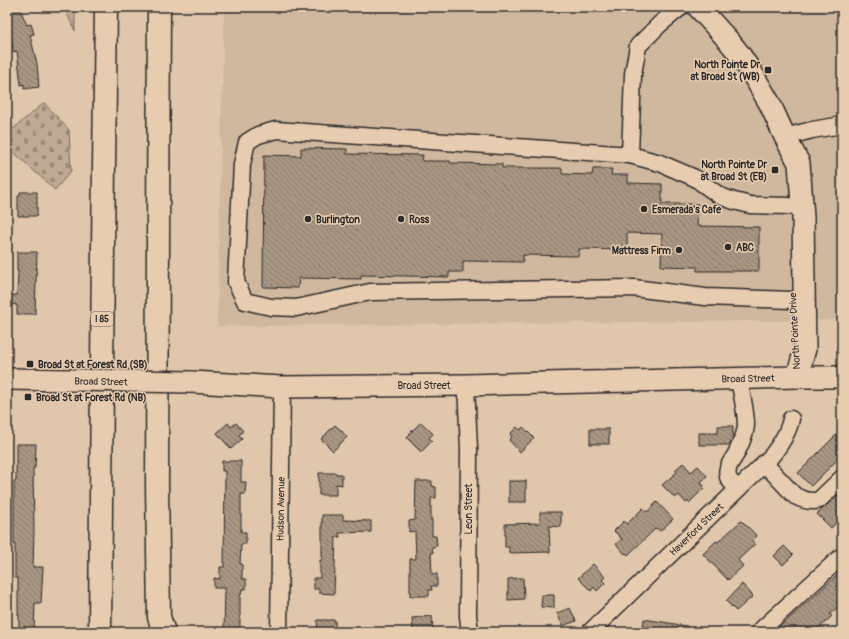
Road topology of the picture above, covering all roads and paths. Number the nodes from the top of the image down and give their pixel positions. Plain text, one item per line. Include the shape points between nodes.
1 (106, 7) edge
2 (159, 7) edge
3 (681, 7) edge
4 (698, 7) edge
5 (842, 125) edge
6 (785, 137) junction
7 (630, 155) junction
8 (789, 206) junction
9 (792, 300) junction
10 (797, 377) junction
11 (842, 377) edge
12 (739, 378) junction
13 (7, 379) edge
14 (466, 385) junction
15 (282, 387) junction
16 (791, 419) dead end
17 (764, 463) junction
18 (842, 478) edge
19 (738, 489) junction
20 (842, 556) edge
21 (159, 627) edge
22 (100, 632) edge
23 (279, 632) edge
24 (470, 632) edge
25 (590, 632) edge
26 (763, 632) edge

1 - 22 highway, I 85
2 - 21 highway
3 - 7 street via 638,46 633,74
4 - 6 main road, North Pointe Drive via 744,61 770,104
5 - 6 street
6 - 8 main road, North Pointe Drive
6 - 10 main road, North Pointe Drive via 799,162 803,217 805,349
7 - 8 street via 695,178 720,196 734,201 750,205
7 - 9 street via 276,130 258,135 247,142 242,164 236,282 245,301 271,307 296,308 370,292 634,288 705,297
8 - 9 main road, North Pointe Drive
9 - 10 main road, North Pointe Drive via 793,352
10 - 11 main road, Broad Street
10 - 12 main road, Broad Street
12 - 14 main road, Broad Street
12 - 19 street via 746,425 727,472 730,481
13 - 15 main road, Broad Street, bridge via 191,382
14 - 15 main road, Broad Street
14 - 24 street, Leon Street
15 - 23 street, Hudson Avenue
16 - 17 street, Haverford Street via 790,426 777,449
17 - 18 street via 795,496 801,499 819,500
17 - 19 street, Haverford Street
19 - 25 street, Haverford Street
20 - 26 street via 761,630

